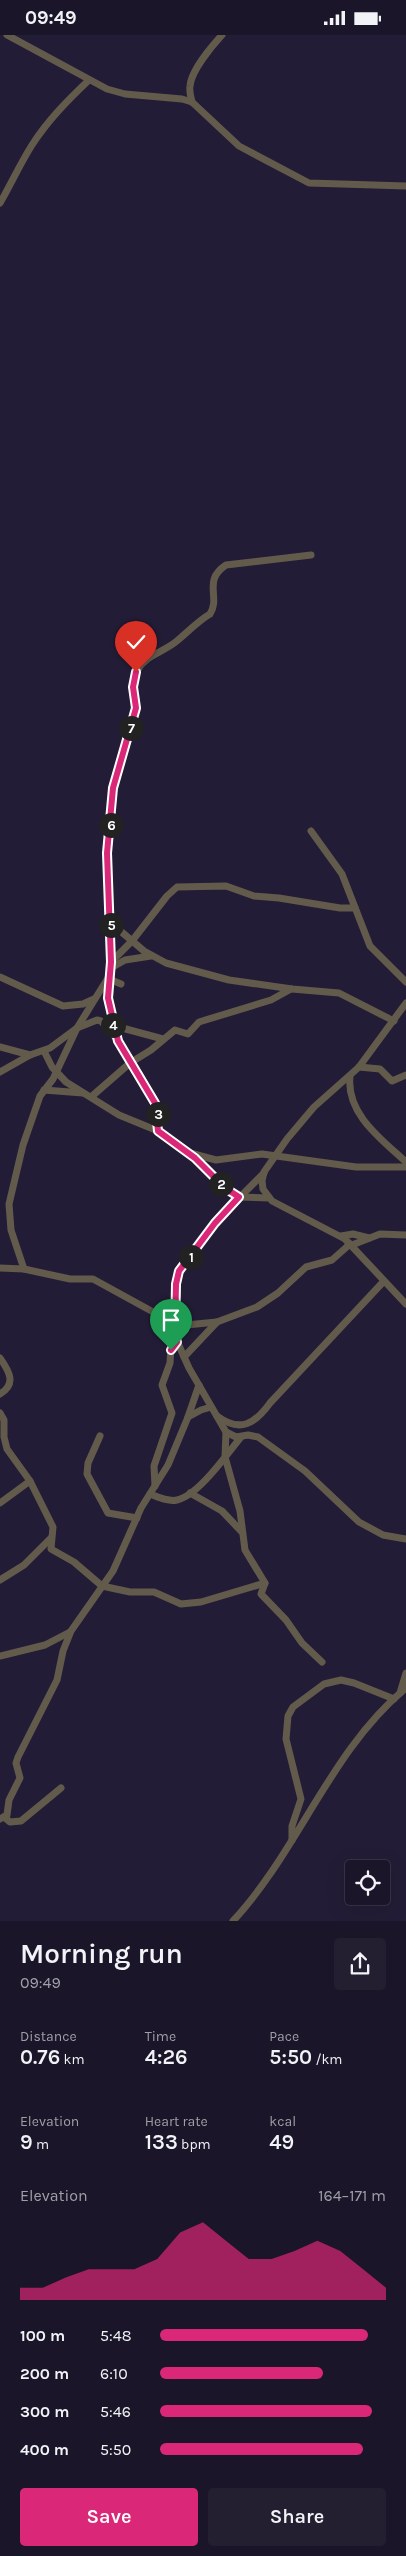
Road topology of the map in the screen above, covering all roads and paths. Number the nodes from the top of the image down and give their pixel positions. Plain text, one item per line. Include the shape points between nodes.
1 (8, 35) edge
2 (222, 35) edge
3 (89, 81) junction
4 (192, 102) junction
5 (406, 186) edge
6 (0, 203) edge
7 (311, 555) dead end
8 (311, 831) dead end
9 (355, 907) junction
10 (111, 923) junction
11 (132, 941) junction
12 (151, 956) junction
13 (111, 965) junction
14 (0, 977) edge
15 (109, 977) junction
16 (406, 982) edge
17 (121, 984) dead end
18 (292, 989) junction
19 (406, 1003) edge
20 (86, 1007) junction
21 (396, 1018) junction
22 (102, 1021) junction
23 (406, 1021) edge
24 (113, 1027) junction
25 (77, 1028) junction
26 (163, 1039) junction
27 (118, 1041) junction
28 (0, 1047) edge
29 (44, 1051) junction
30 (30, 1055) junction
31 (130, 1063) junction
32 (359, 1067) junction
33 (0, 1072) edge
34 (56, 1072) junction
35 (406, 1075) edge
36 (350, 1076) junction
37 (44, 1090) junction
38 (83, 1093) junction
39 (94, 1095) junction
40 (158, 1131) junction
41 (185, 1151) junction
42 (274, 1157) junction
43 (406, 1162) edge
44 (406, 1167) edge
45 (264, 1173) junction
46 (239, 1197) junction
47 (269, 1198) junction
48 (0, 1200) edge
49 (9, 1204) junction
50 (406, 1235) edge
51 (341, 1236) junction
52 (370, 1238) junction
53 (351, 1244) junction
54 (0, 1268) edge
55 (24, 1269) junction
56 (384, 1281) junction
57 (406, 1304) edge
58 (217, 1322) junction
59 (176, 1326) junction
60 (176, 1339) junction
61 (184, 1357) junction
62 (0, 1358) edge
63 (198, 1385) junction
64 (0, 1394) edge
65 (213, 1411) junction
66 (0, 1413) edge
67 (188, 1417) junction
68 (226, 1432) junction
69 (100, 1436) dead end
70 (241, 1437) junction
71 (225, 1457) junction
72 (30, 1481) junction
73 (155, 1486) junction
74 (190, 1493) junction
75 (150, 1494) junction
76 (0, 1503) edge
77 (137, 1518) junction
78 (241, 1531) junction
79 (53, 1536) junction
80 (406, 1539) edge
81 (38, 1551) junction
82 (53, 1551) junction
83 (0, 1581) edge
84 (265, 1583) junction
85 (102, 1586) junction
86 (71, 1631) junction
87 (0, 1656) edge
88 (322, 1662) dead end
89 (406, 1673) edge
90 (406, 1688) edge
91 (400, 1693) junction
92 (394, 1699) junction
93 (61, 1788) dead end
94 (2, 1818) edge
95 (292, 1840) junction
96 (233, 1921) edge

1 - 3 street
2 - 4 street via 190,83
3 - 4 street via 118,93
3 - 6 street via 46,126
4 - 5 street via 240,146 310,183
7 - 10 street via 226,565 212,584 210,614 177,641 147,658 136,672 133,687 136,708 113,788 107,859
8 - 9 street via 341,871
9 - 11 street via 340,908 254,896 226,885 182,886 170,892
9 - 16 street via 373,951
10 - 11 street
10 - 13 street
11 - 12 street
11 - 13 street
12 - 13 street
12 - 18 street via 229,980
13 - 15 street
14 - 20 street via 60,1006
15 - 17 street
15 - 20 street
15 - 24 street via 108,998
18 - 21 street via 339,993
18 - 26 street via 270,1000 200,1022 188,1034 175,1030
19 - 21 street
20 - 22 street
20 - 25 street
21 - 23 street
21 - 32 street
22 - 24 street
22 - 25 street
22 - 27 street
24 - 26 street
24 - 27 street
25 - 29 street
25 - 34 street
26 - 31 street
27 - 31 street
28 - 30 street
29 - 30 street
29 - 34 street
30 - 33 street
31 - 39 street
31 - 40 street via 155,1103
32 - 35 street via 380,1069 392,1081
32 - 36 street
34 - 37 street
34 - 38 street
36 - 42 street via 314,1107
36 - 43 street via 349,1089 366,1127
37 - 38 street
37 - 49 street via 22,1145
38 - 39 street
39 - 40 street via 123,1117
40 - 41 street
41 - 42 street via 216,1160 254,1155
41 - 46 street
42 - 44 street via 356,1167
42 - 45 street
45 - 46 street
45 - 47 street via 263,1189
46 - 47 street
46 - 59 street via 179,1271
47 - 51 street
48 - 49 street
49 - 55 street via 10,1230
50 - 52 street via 381,1234
51 - 52 street
51 - 53 street
52 - 53 street
53 - 56 street
53 - 58 street via 331,1260 306,1267 262,1304
54 - 55 street
55 - 60 street via 61,1278 93,1279 155,1313
56 - 57 street
56 - 65 street via 252,1423 238,1425 224,1421
58 - 59 street
58 - 61 street
59 - 60 street
60 - 61 street
60 - 73 street via 162,1379 172,1413 154,1466
61 - 63 street
62 - 64 street via 11,1381
63 - 65 street
63 - 67 street
65 - 67 street via 201,1410
65 - 68 street
66 - 72 street via 4,1420 7,1449
67 - 73 street via 168,1465
68 - 70 street
68 - 71 street
69 - 77 street via 88,1463 88,1479 108,1513
70 - 71 street
70 - 80 street via 258,1437 274,1447 305,1471 351,1515 373,1530
71 - 74 street
71 - 78 street via 240,1511
72 - 76 street
72 - 79 street via 53,1527
73 - 75 street
74 - 75 street via 177,1500
74 - 78 street via 222,1511
75 - 77 street
77 - 85 street via 114,1571
78 - 84 street via 245,1550
79 - 81 street
79 - 82 street via 50,1544
81 - 82 street
81 - 83 street
82 - 85 street via 74,1562
84 - 85 street via 188,1605 154,1593
84 - 88 street via 260,1592 263,1598
85 - 86 street
86 - 87 street via 45,1645
86 - 94 street via 63,1651 60,1674 18,1757 16,1763 20,1778 9,1800 8,1812
89 - 91 street
90 - 91 street
91 - 92 street
92 - 95 street via 354,1745
92 - 95 street via 341,1680 324,1684 293,1707 288,1716 286,1739 300,1799 292,1826
93 - 94 street via 21,1821
95 - 96 street via 264,1885

